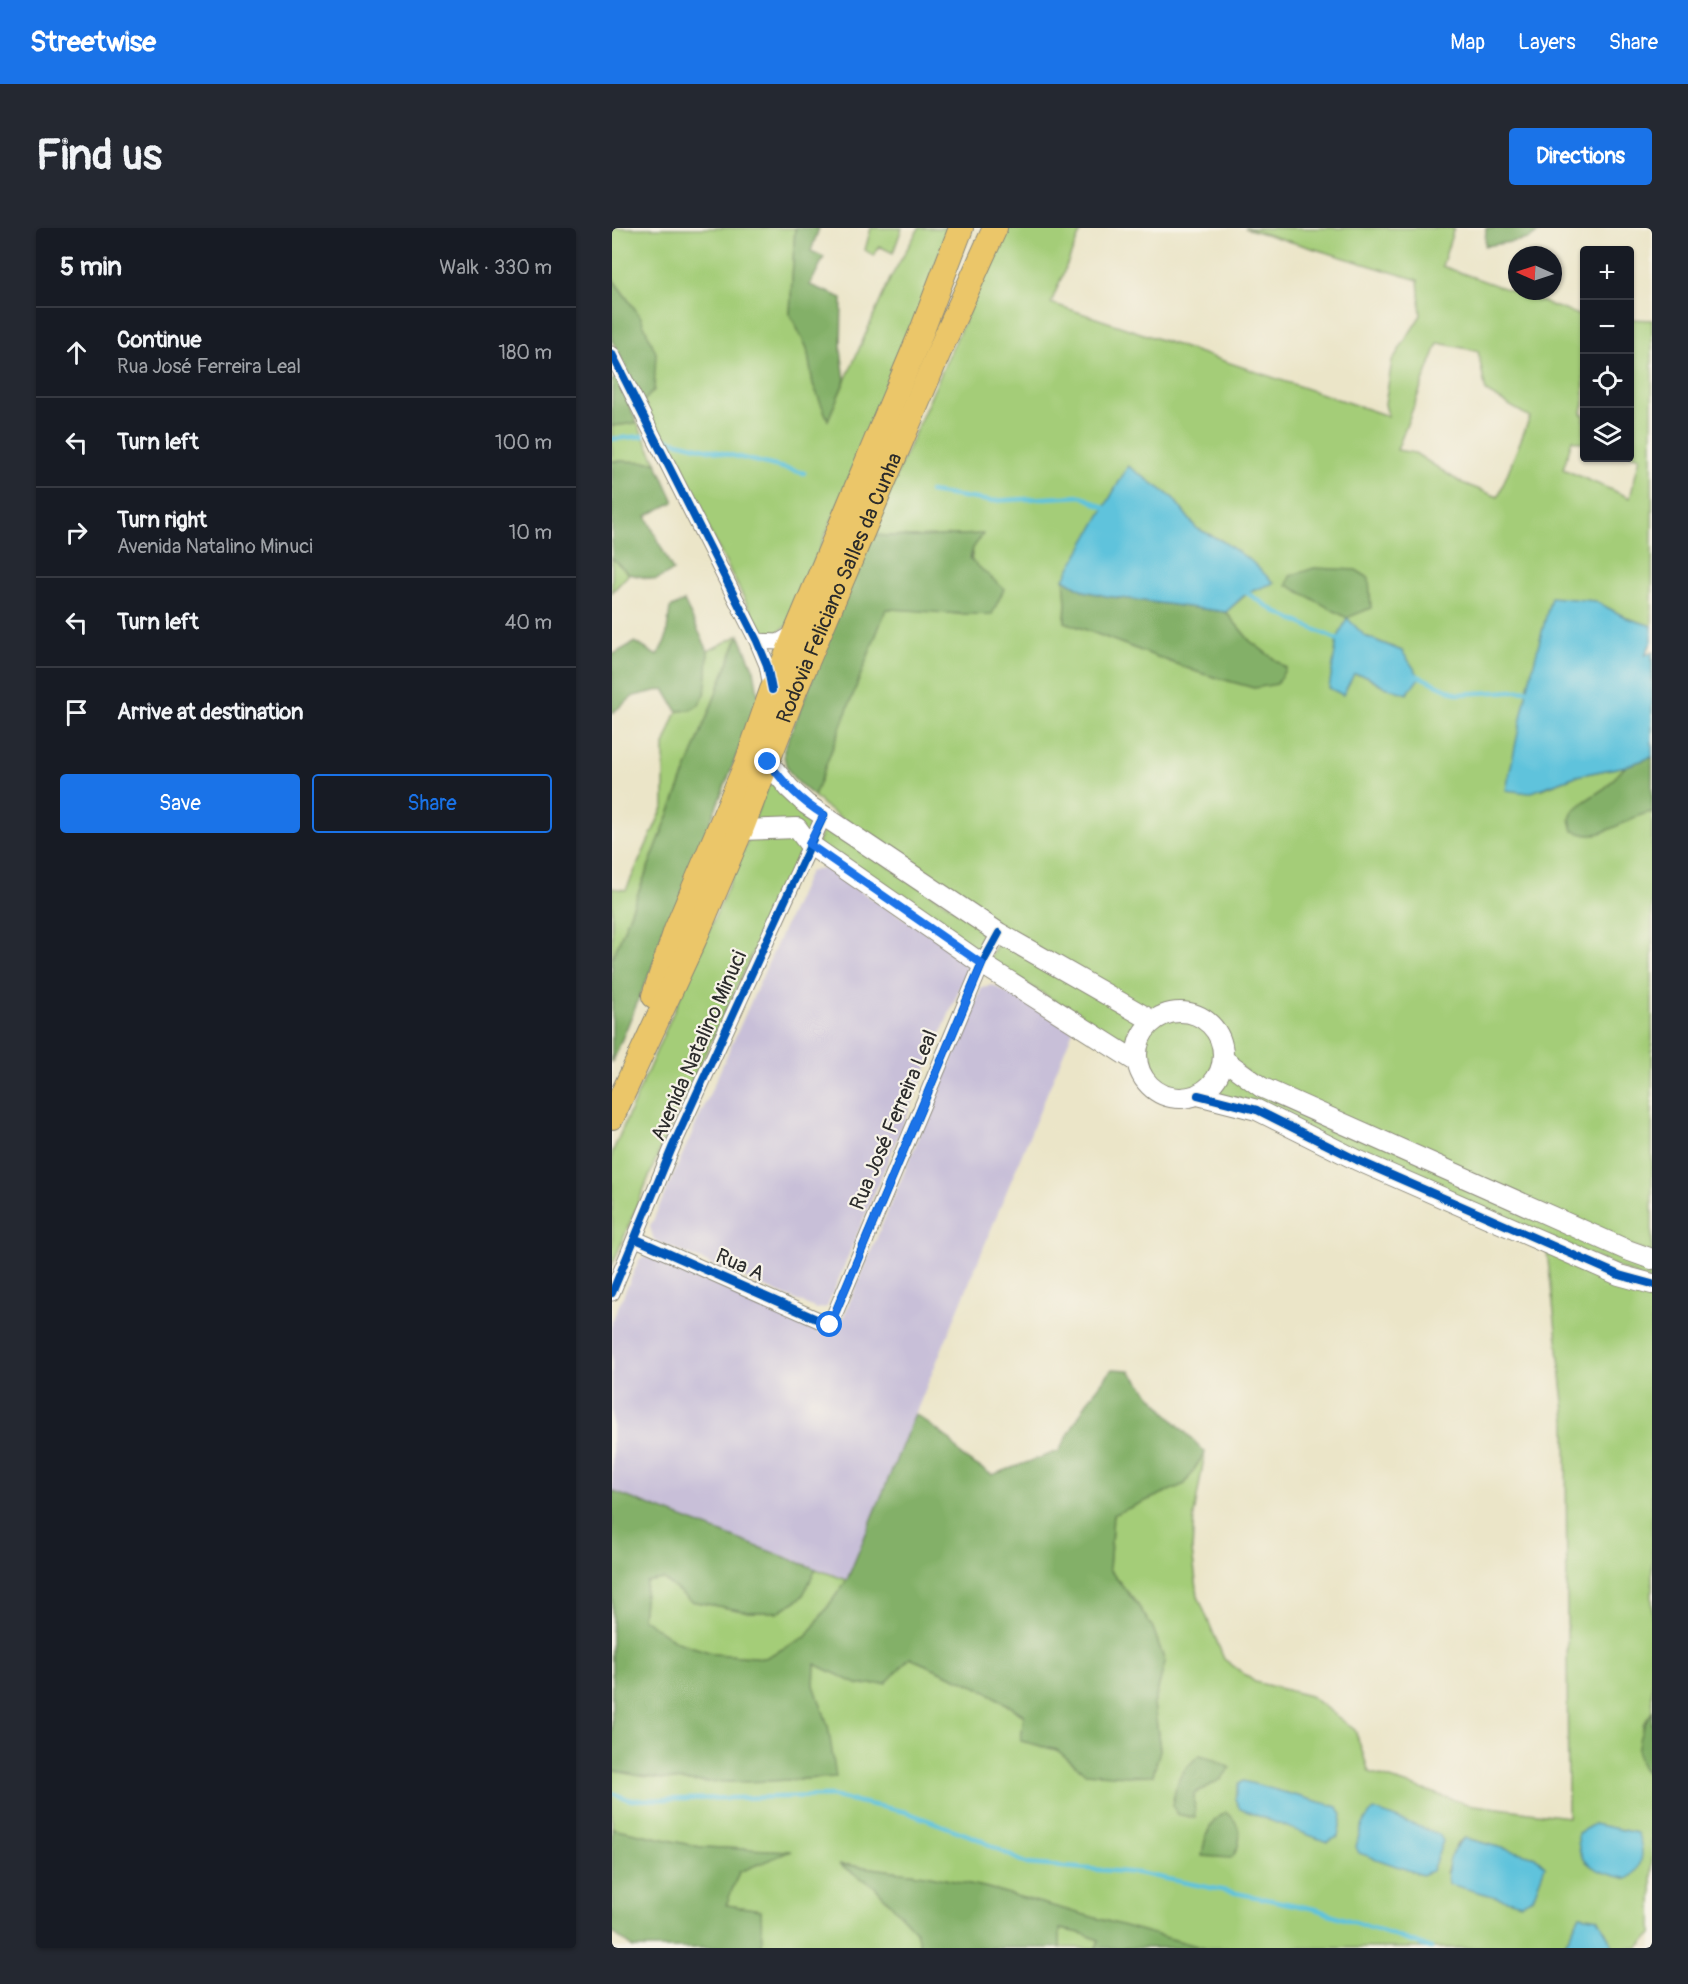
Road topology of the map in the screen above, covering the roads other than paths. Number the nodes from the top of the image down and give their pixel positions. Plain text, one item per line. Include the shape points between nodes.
1 (961, 228) edge
2 (995, 228) edge
3 (612, 354) edge
4 (797, 631) junction
5 (757, 641) junction
6 (772, 690) junction
7 (768, 762) junction
8 (824, 815) junction
9 (741, 830) junction
10 (809, 844) junction
11 (999, 933) junction
12 (982, 964) junction
13 (1153, 1021) junction
14 (1223, 1059) junction
15 (1137, 1062) junction
16 (1198, 1095) junction
17 (614, 1112) edge
18 (636, 1239) junction
19 (1652, 1259) edge
20 (1652, 1284) edge
21 (612, 1293) edge
22 (830, 1325) joint

1 - 4 main road, Rodovia Feliciano Salles da Cunha
2 - 7 main road, Rodovia Feliciano Salles da Cunha via 915,408
3 - 5 street
4 - 5 street via 778,642
4 - 6 main road, Rodovia Feliciano Salles da Cunha
5 - 6 street
6 - 17 main road, Rodovia Feliciano Salles da Cunha via 746,765 676,930
7 - 8 street via 789,788
7 - 9 main road, Rodovia Feliciano Salles da Cunha
8 - 10 street, Avenida Natalino Minuci
8 - 11 street
9 - 10 street via 797,828
9 - 17 main road, Rodovia Feliciano Salles da Cunha
10 - 12 street
10 - 18 street, Avenida Natalino Minuci via 672,1148
11 - 12 street, Rua José Ferreira Leal
11 - 13 street
12 - 15 street
12 - 22 street, Rua José Ferreira Leal
13 - 14 street via 1173,1011 1196,1014 1214,1027
13 - 15 street via 1139,1039
14 - 16 street via 1215,1080
14 - 19 street via 1261,1087
15 - 16 street via 1154,1090 1175,1098
16 - 20 street via 1257,1110 1357,1160 1619,1275
18 - 21 street, Avenida Natalino Minuci
18 - 22 street, Rua A

